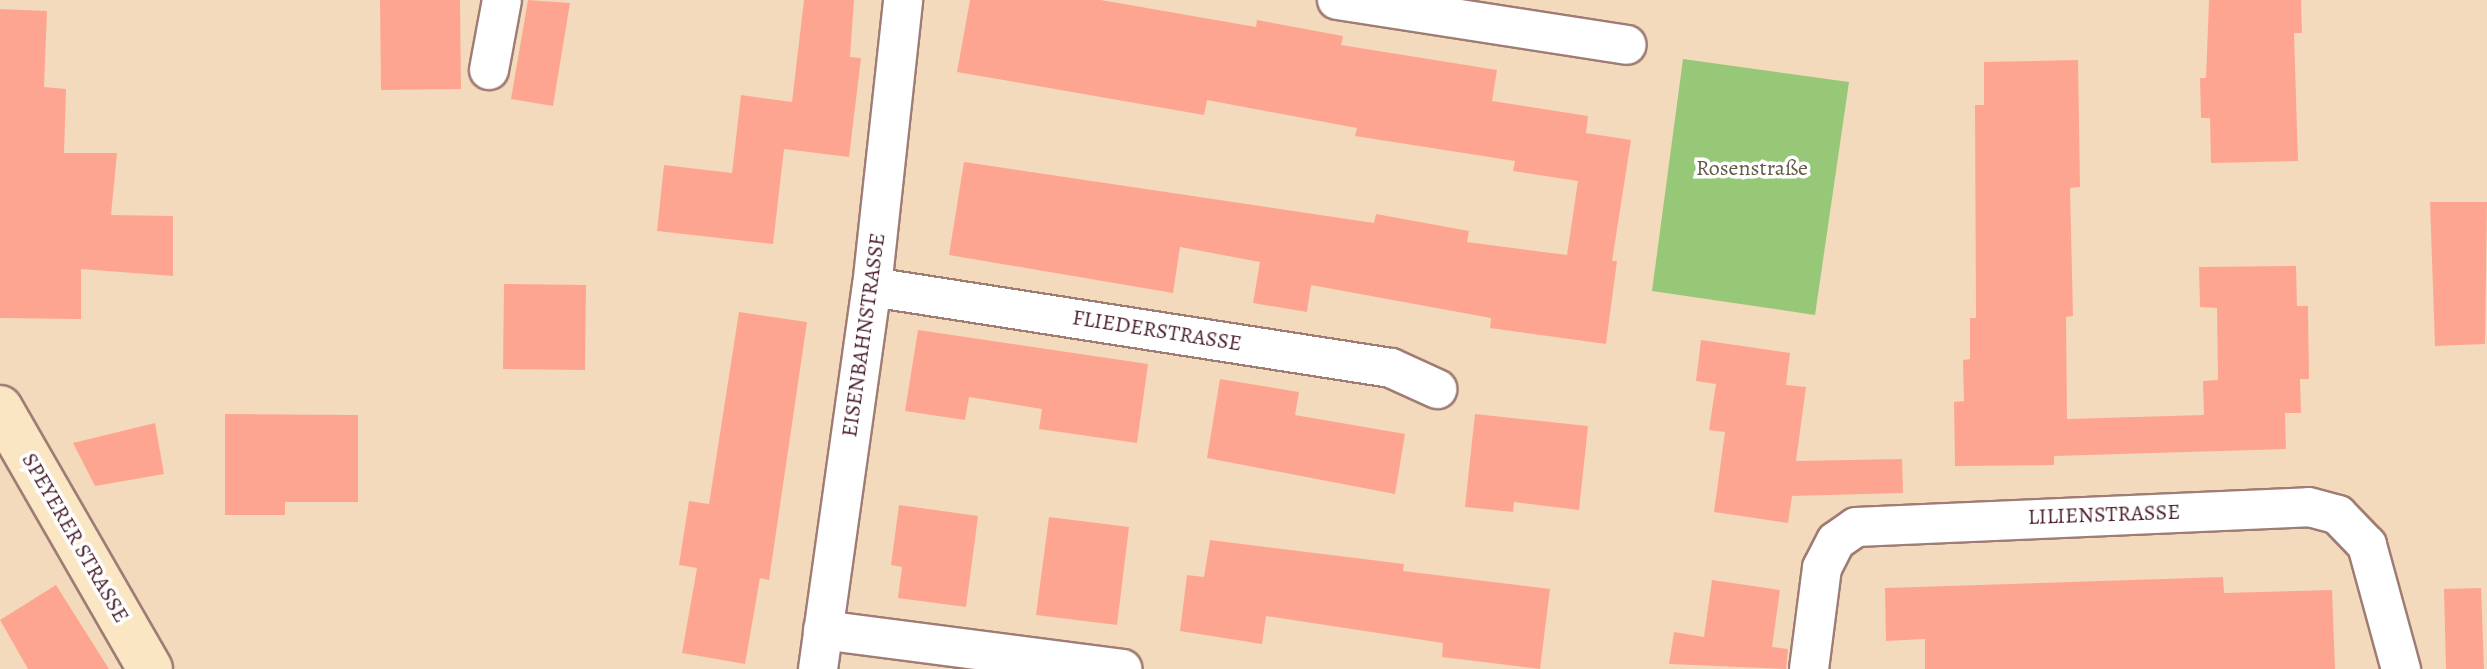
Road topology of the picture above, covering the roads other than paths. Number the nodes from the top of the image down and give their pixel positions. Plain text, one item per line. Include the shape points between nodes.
1 (502, 0) edge
2 (903, 0) edge
3 (1337, 0) edge
4 (1627, 45) dead end
5 (489, 70) dead end
6 (872, 287) junction
7 (1437, 389) dead end
8 (0, 408) edge
9 (823, 630) junction
10 (150, 669) edge
11 (818, 669) edge
12 (1122, 669) edge
13 (1809, 669) edge
14 (2401, 669) edge

1 - 5 street
2 - 6 street, EISENBAHNSTRASSE
3 - 4 street
6 - 7 street, FLIEDERSTRASSE via 1391,368
6 - 9 street, EISENBAHNSTRASSE
8 - 10 main road, SPEYERER STRASSE
9 - 11 street, EISENBAHNSTRASSE
9 - 12 street
13 - 14 street, LILIENSTRASSE via 1822,568 1836,541 1856,527 2309,507 2338,515 2367,545

